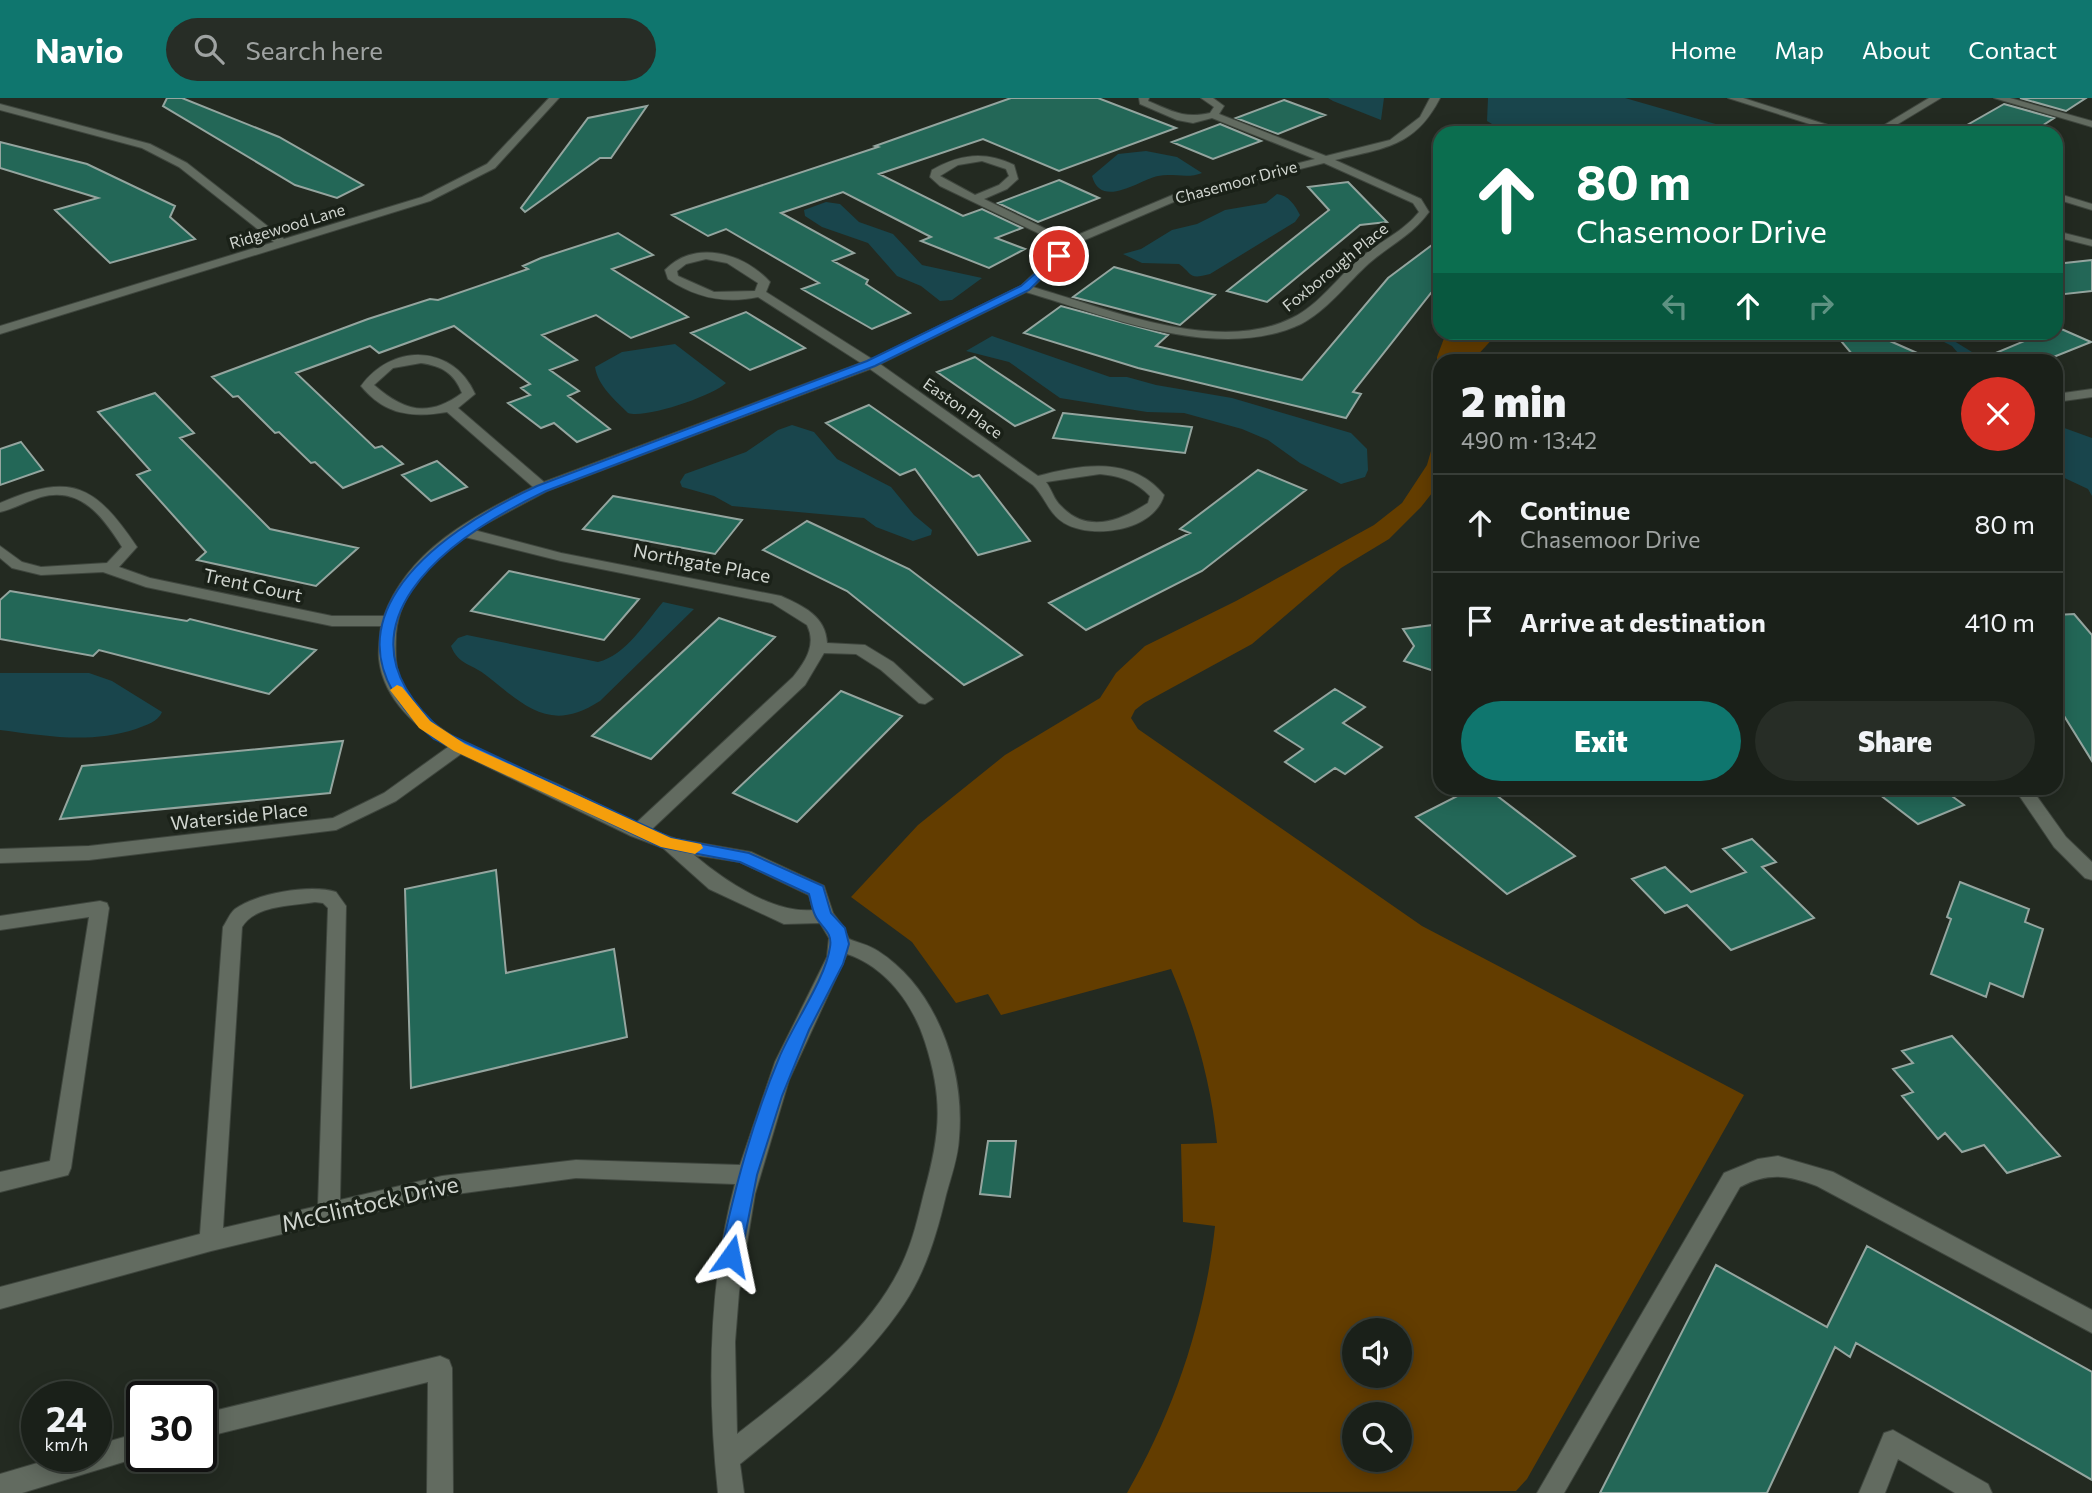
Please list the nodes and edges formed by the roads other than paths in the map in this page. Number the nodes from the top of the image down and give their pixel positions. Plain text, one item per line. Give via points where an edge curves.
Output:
1 (554, 98) edge
2 (1144, 98) edge
3 (1206, 98) edge
4 (1434, 98) edge
5 (1733, 98) edge
6 (1936, 98) edge
7 (1999, 98) edge
8 (0, 107) edge
9 (1213, 115) junction
10 (2092, 124) edge
11 (1825, 126) edge
12 (1888, 126) edge
13 (1325, 159) junction
14 (977, 198) junction
15 (2063, 198) edge
16 (2092, 207) edge
17 (1423, 211) junction
18 (1433, 211) edge
19 (2063, 236) edge
20 (1076, 240) junction
21 (2092, 243) edge
22 (283, 244) junction
23 (1025, 288) junction
24 (760, 293) junction
25 (0, 330) edge
26 (871, 364) junction
27 (2092, 393) edge
28 (2063, 397) edge
29 (450, 408) junction
30 (1035, 481) junction
31 (542, 488) junction
32 (0, 508) edge
33 (463, 532) junction
34 (0, 550) edge
35 (110, 569) junction
36 (390, 621) junction
37 (820, 648) junction
38 (925, 699) dead end
39 (460, 747) junction
40 (2027, 795) edge
41 (640, 831) junction
42 (667, 843) junction
43 (0, 856) edge
44 (2092, 873) edge
45 (824, 916) junction
46 (0, 923) edge
47 (840, 944) junction
48 (747, 1175) junction
49 (0, 1182) edge
50 (329, 1213) junction
51 (211, 1241) junction
52 (0, 1298) edge
53 (2092, 1322) edge
54 (217, 1422) edge
55 (126, 1449) edge
56 (726, 1459) junction
57 (0, 1487) edge
58 (440, 1493) edge
59 (731, 1493) edge
60 (1550, 1493) edge
61 (1872, 1493) edge
62 (1979, 1493) edge

1 - 22 street, Ridgewood Lane via 491,166 426,199
2 - 9 street via 1143,102 1177,117 1193,120
3 - 9 street via 1219,106
4 - 13 street, Chasemoor Drive via 1424,119 1394,142
5 - 11 street
6 - 12 street
7 - 10 street
8 - 22 street via 146,146 183,165
9 - 13 street
13 - 17 street via 1417,201
13 - 20 street, Chasemoor Drive via 1179,195
14 - 14 street via 944,184 935,177 936,172 981,157 1010,167 1014,177
14 - 20 street via 1044,232
15 - 16 street
17 - 18 street
17 - 23 street, Foxborough Place via 1418,222 1381,246 1300,320 1262,333 1229,337 1195,334
19 - 21 street
20 - 23 street, Chasemoor Drive
22 - 25 street, Ridgewood Lane
23 - 26 street, Chasemoor Drive
24 - 24 street via 764,282 726,256 692,258 671,270 672,277 706,295 739,298
24 - 26 street, Easton Place
26 - 30 street, Easton Place
26 - 31 street, Chasemoor Drive
27 - 28 street
29 - 29 street via 414,414 393,409 367,386 373,375 416,359 433,358 453,367 466,383 469,394
29 - 31 street
30 - 30 street, Easton Place via 1053,508 1070,522 1094,529 1119,527 1138,517 1154,505 1157,495 1146,480 1122,472 1081,470
31 - 33 street, Chasemoor Drive
32 - 35 street via 59,488 82,492 101,507 130,547
33 - 36 street, Chasemoor Drive via 409,582
33 - 37 street, Northgate Place via 561,557 776,598 816,626
34 - 35 street, Trent Court via 17,565 41,571
35 - 36 street, Trent Court via 146,583 332,621
36 - 39 street, Chasemoor Drive via 386,659 396,689 425,724
37 - 38 street via 859,649
37 - 41 street via 799,681
39 - 41 street, Chasemoor Drive
39 - 43 street, Waterside Place via 371,809 315,829 89,853
40 - 44 street via 2060,842
41 - 42 street, Chasemoor Drive
42 - 45 street, Chasemoor Drive via 716,884 791,919
42 - 45 street, Chasemoor Drive via 744,857 817,891
45 - 47 street via 836,928
46 - 49 street via 100,908 60,1168
47 - 48 street via 835,964 772,1096
47 - 56 street via 868,954 888,968 910,990 929,1025 944,1070 949,1134 932,1211 897,1296 842,1364
48 - 50 street, McClintock Drive via 576,1169 524,1173 442,1186
48 - 56 street via 731,1256 723,1332 721,1404
50 - 51 street, McClintock Drive
50 - 51 street via 337,906 329,897 315,895 250,908 233,927
51 - 52 street, McClintock Drive
53 - 60 street via 1825,1179 1782,1163 1752,1168 1732,1180
54 - 58 street via 440,1368
55 - 57 street
56 - 59 street
61 - 62 street via 1893,1441

